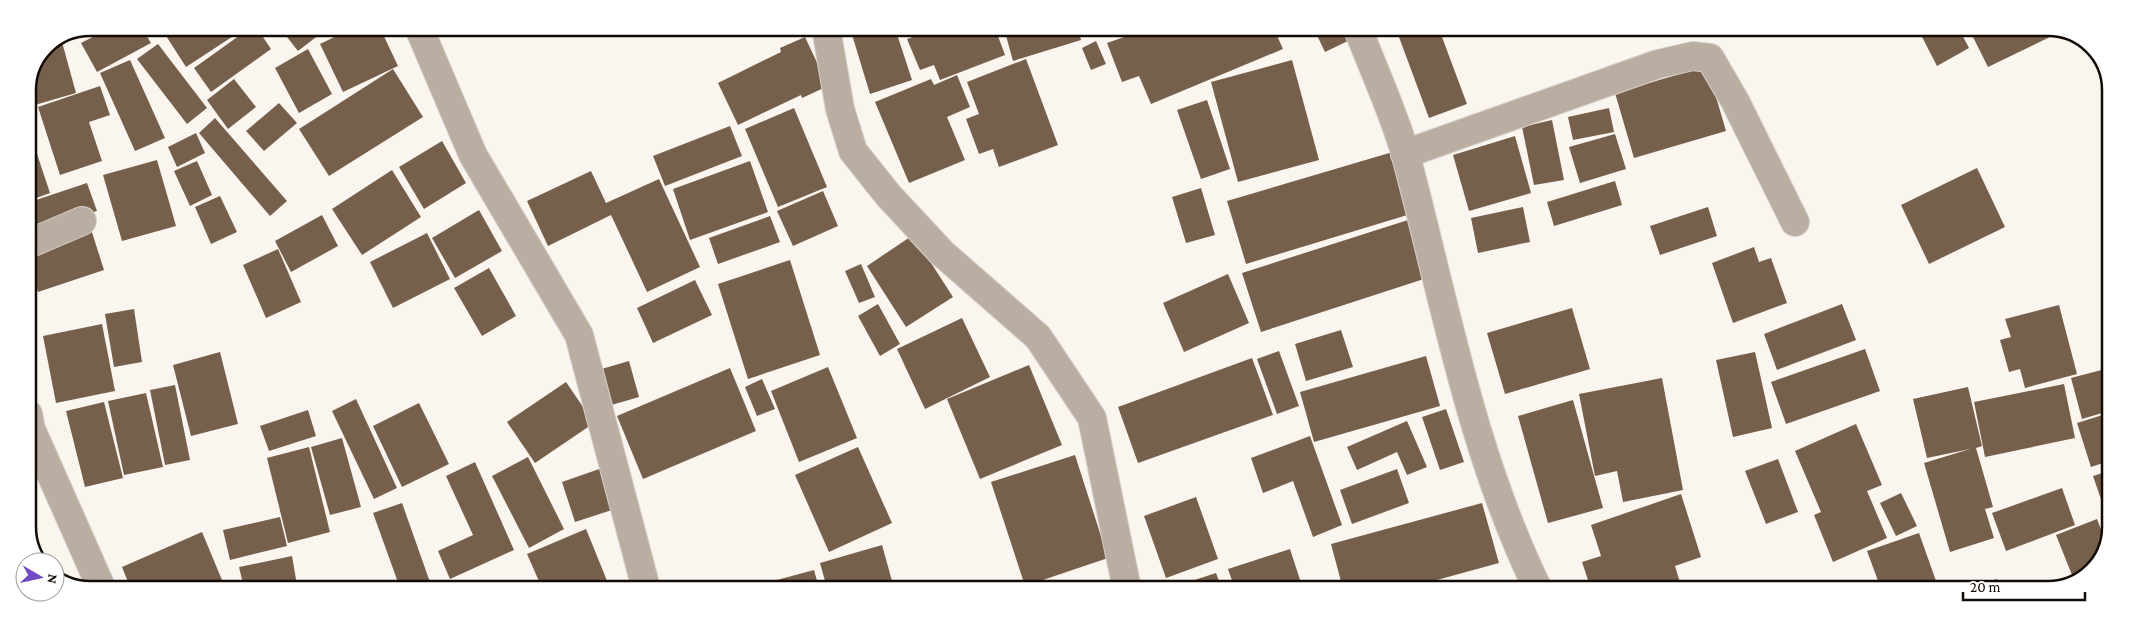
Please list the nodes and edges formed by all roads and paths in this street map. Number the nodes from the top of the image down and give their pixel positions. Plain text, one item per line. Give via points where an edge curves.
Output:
1 (422, 36) edge
2 (827, 36) edge
3 (1361, 36) edge
4 (1405, 154) junction
5 (82, 221) dead end
6 (1795, 222) dead end
7 (36, 241) edge
8 (36, 440) edge
9 (98, 581) edge
10 (644, 581) edge
11 (1126, 581) edge
12 (1534, 581) edge

1 - 10 street via 473,155 579,334
2 - 11 street via 840,109 853,151 888,195 942,253 1038,337 1092,418
3 - 4 street
4 - 6 street via 1658,64 1693,56 1710,58
4 - 12 street via 1468,404 1517,545
5 - 7 street
8 - 9 street

